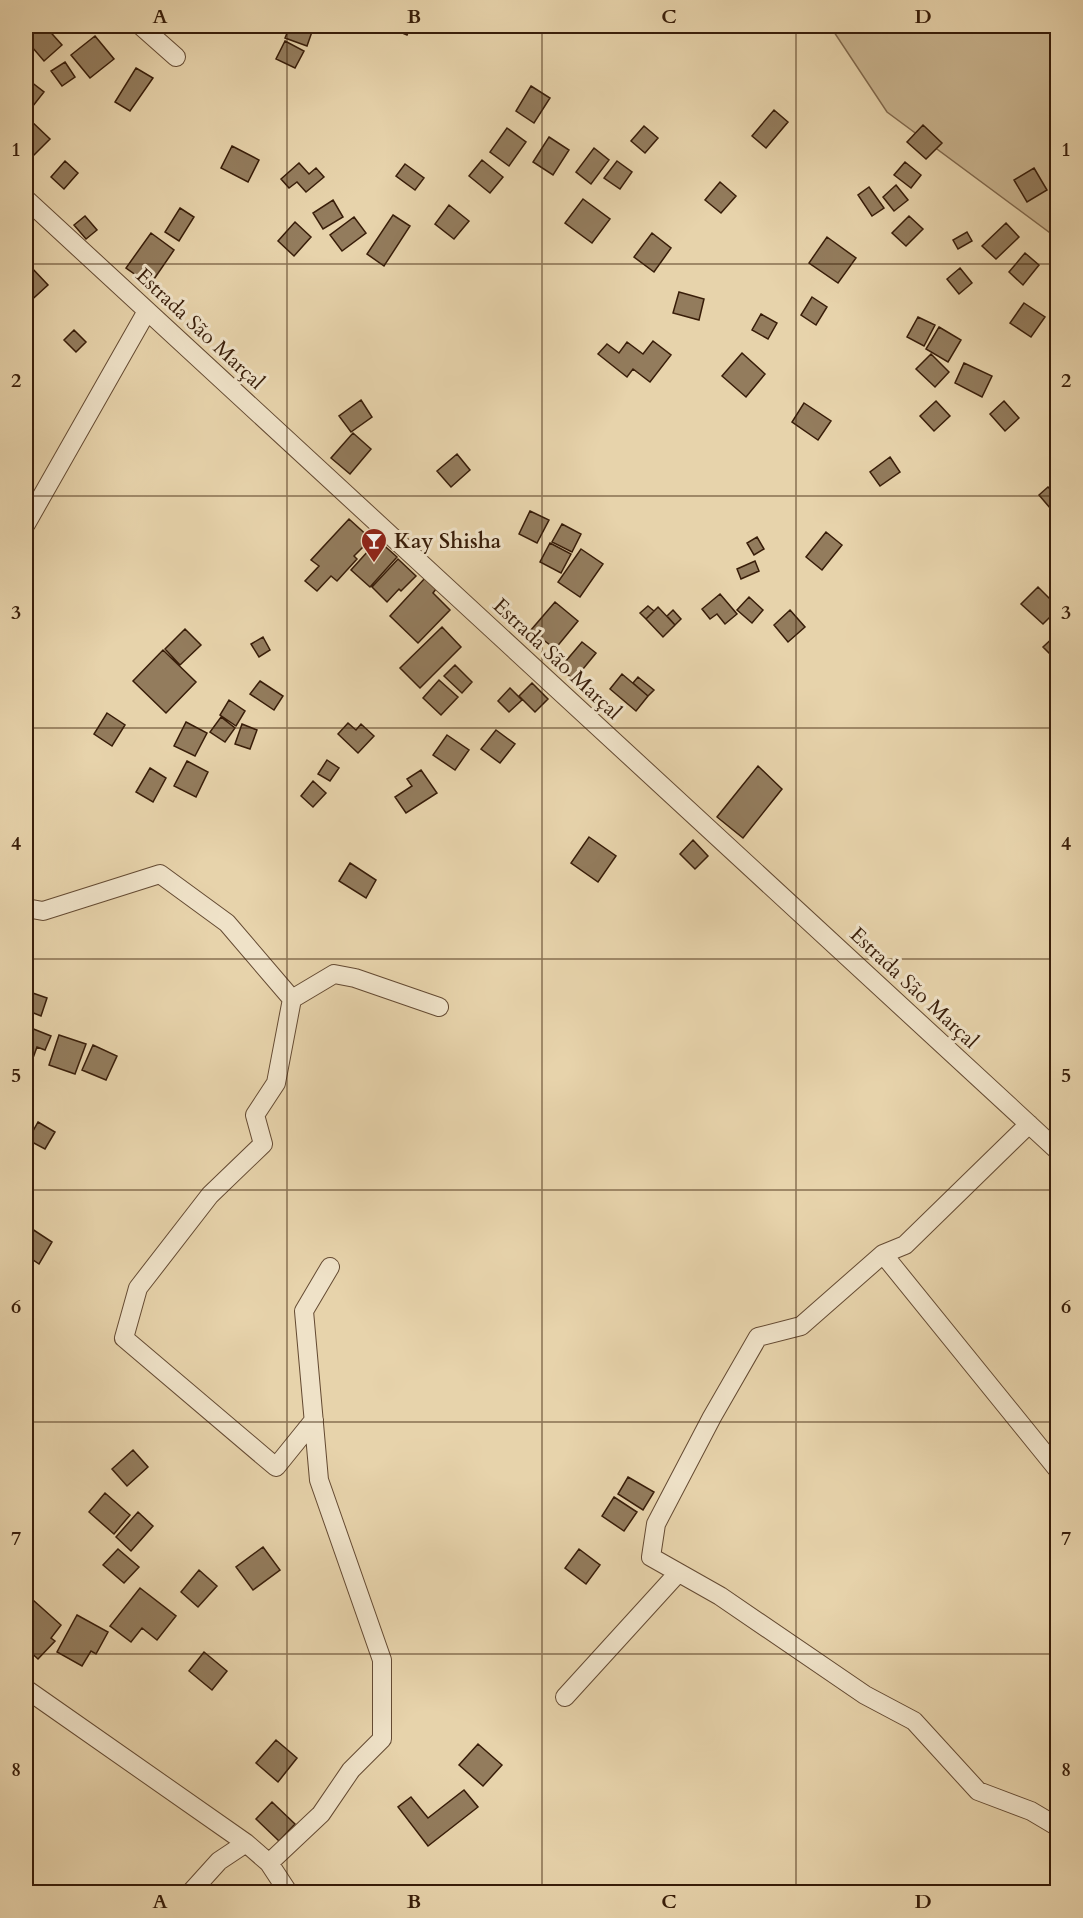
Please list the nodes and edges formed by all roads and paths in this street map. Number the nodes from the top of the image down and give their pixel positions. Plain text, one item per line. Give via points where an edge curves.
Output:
1 (141, 26) edge
2 (176, 57) dead end
3 (26, 199) edge
4 (147, 311) junction
5 (26, 524) edge
6 (26, 908) edge
7 (292, 999) junction
8 (439, 1007) dead end
9 (1029, 1124) junction
10 (1058, 1151) edge
11 (883, 1254) junction
12 (330, 1267) dead end
13 (314, 1420) junction
14 (1058, 1470) edge
15 (678, 1573) junction
16 (26, 1689) edge
17 (565, 1697) dead end
18 (1058, 1827) edge
19 (246, 1843) junction
20 (269, 1863) junction
21 (191, 1893) edge
22 (288, 1893) edge

1 - 2 street
3 - 4 street, Estrada São Marçal
4 - 5 street
4 - 9 street, Estrada São Marçal
6 - 7 street via 43,911 160,874 228,923
7 - 8 street via 334,974
7 - 13 street via 276,1083 255,1115 263,1144 210,1195 138,1288 124,1338 276,1467
9 - 10 street, Estrada São Marçal
9 - 11 street via 905,1245
11 - 14 street
11 - 15 street via 801,1326 758,1337 656,1524 651,1557
12 - 13 street via 304,1311
13 - 20 street via 319,1480 382,1660 382,1739 351,1770 321,1814
15 - 17 street
15 - 18 street via 720,1596 865,1695 914,1721 978,1791 1031,1811
16 - 19 street
19 - 20 street
19 - 21 street via 219,1860
20 - 22 street

